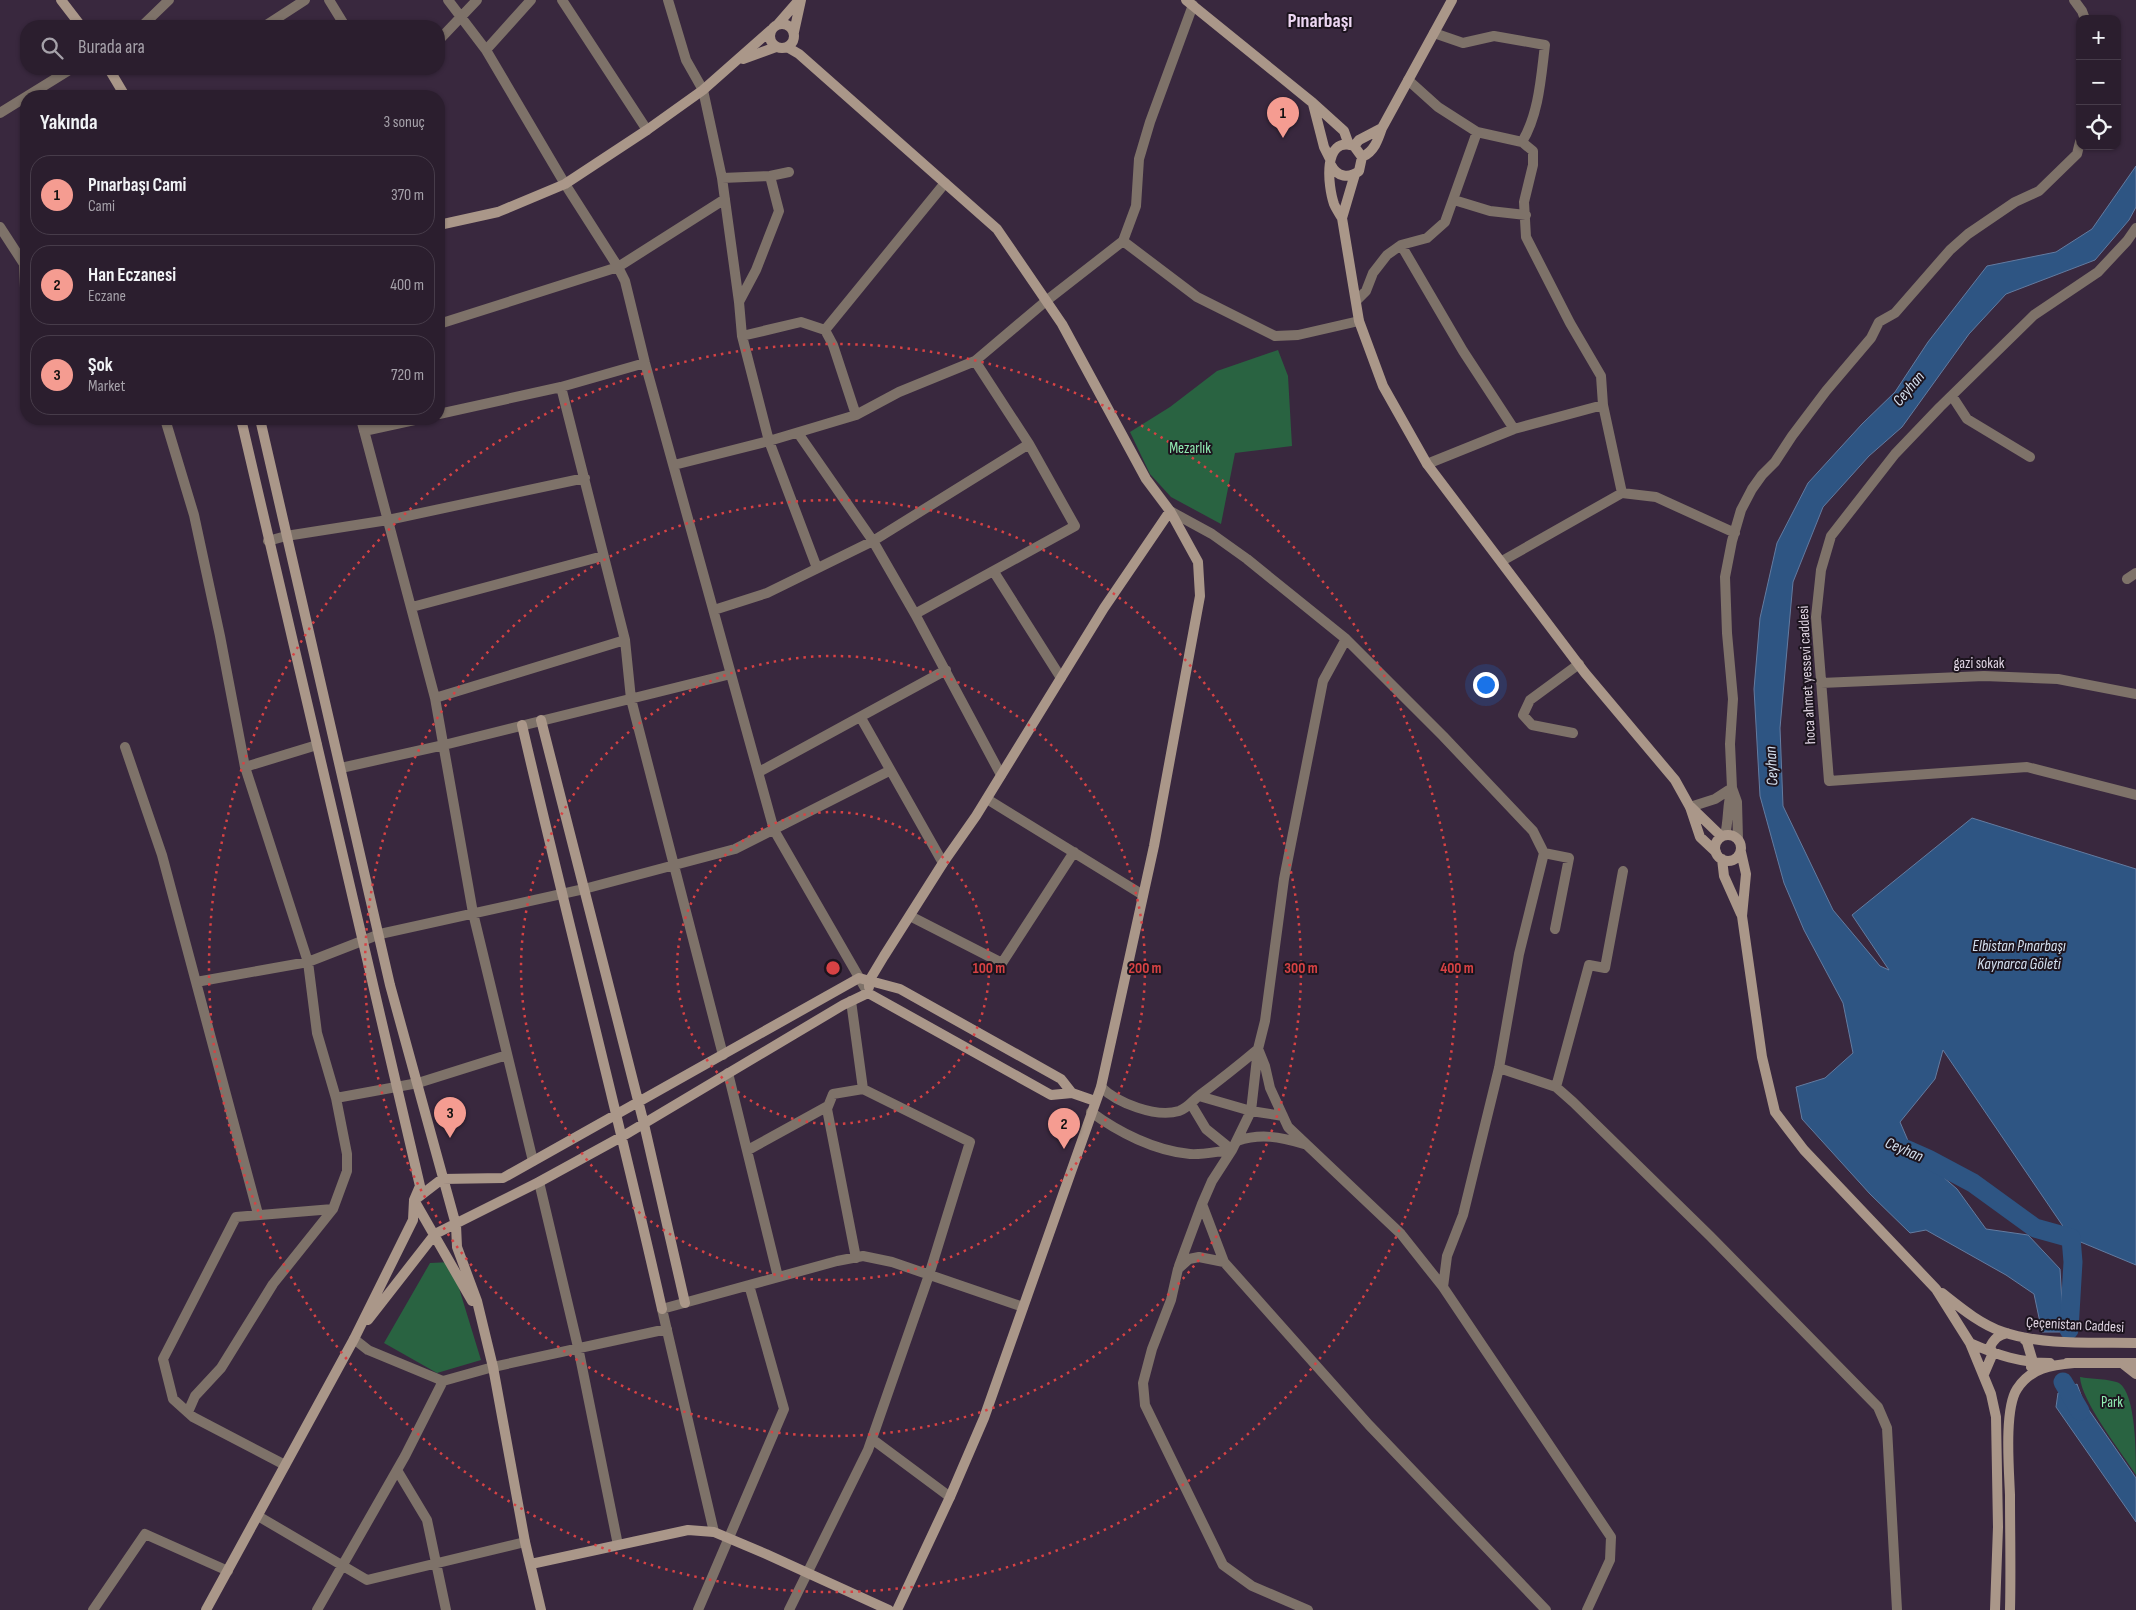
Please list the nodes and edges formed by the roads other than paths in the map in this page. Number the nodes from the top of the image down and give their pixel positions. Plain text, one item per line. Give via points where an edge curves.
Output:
1 (61, 0) edge
2 (169, 0) edge
3 (306, 0) edge
4 (329, 0) edge
5 (448, 0) edge
6 (477, 0) edge
7 (531, 0) edge
8 (562, 0) edge
9 (668, 0) edge
10 (800, 0) edge
11 (1452, 0) edge
12 (2074, 0) edge
13 (1189, 2) edge
14 (2083, 15) edge
15 (463, 17) junction
16 (76, 20) edge
17 (149, 20) edge
18 (274, 20) edge
19 (341, 20) edge
20 (775, 27) junction
21 (794, 32) junction
22 (1434, 32) junction
23 (445, 34) edge
24 (776, 47) junction
25 (787, 48) junction
26 (486, 50) junction
27 (737, 61) junction
28 (61, 75) edge
29 (113, 75) edge
30 (1408, 80) junction
31 (37, 90) edge
32 (121, 90) edge
33 (703, 90) junction
34 (20, 101) edge
35 (1312, 103) junction
36 (0, 113) edge
37 (1382, 128) junction
38 (647, 130) junction
39 (1477, 132) junction
40 (1522, 142) junction
41 (1352, 145) junction
42 (2078, 150) edge
43 (1362, 157) junction
44 (1331, 162) junction
45 (789, 172) dead end
46 (1355, 174) junction
47 (770, 176) junction
48 (722, 178) junction
49 (945, 183) junction
50 (565, 184) junction
51 (725, 199) junction
52 (1454, 200) junction
53 (1526, 216) junction
54 (1342, 218) junction
55 (445, 224) edge
56 (0, 227) edge
57 (2136, 228) edge
58 (1123, 241) junction
59 (1401, 245) junction
60 (20, 256) edge
61 (618, 267) junction
62 (1046, 301) junction
63 (1356, 301) junction
64 (739, 302) junction
65 (1359, 321) junction
66 (445, 322) edge
67 (825, 330) junction
68 (742, 336) junction
69 (976, 361) junction
70 (646, 363) junction
71 (561, 386) junction
72 (1952, 396) junction
73 (1604, 405) junction
74 (445, 413) edge
75 (856, 415) junction
76 (167, 425) edge
77 (242, 425) edge
78 (261, 425) edge
79 (362, 425) edge
80 (394, 425) edge
81 (1514, 429) junction
82 (364, 432) junction
83 (798, 432) junction
84 (769, 441) junction
85 (1029, 444) junction
86 (2030, 457) dead end
87 (1427, 464) junction
88 (674, 465) junction
89 (585, 478) junction
90 (1622, 493) junction
91 (1170, 511) junction
92 (388, 520) junction
93 (1734, 533) junction
94 (286, 536) junction
95 (268, 541) junction
96 (873, 541) junction
97 (603, 556) junction
98 (1502, 561) junction
99 (817, 568) junction
100 (994, 572) junction
101 (412, 607) junction
102 (714, 610) junction
103 (915, 614) junction
104 (1346, 639) junction
105 (625, 640) junction
106 (1579, 664) junction
107 (946, 670) junction
108 (731, 674) junction
109 (1061, 678) junction
110 (1821, 683) junction
111 (2136, 694) edge
112 (435, 698) junction
113 (631, 699) junction
114 (860, 718) junction
115 (541, 720) junction
116 (522, 725) junction
117 (1574, 733) dead end
118 (316, 745) junction
119 (444, 746) junction
120 (125, 747) dead end
121 (245, 767) junction
122 (341, 768) junction
123 (890, 771) junction
124 (759, 772) junction
125 (1001, 775) junction
126 (1732, 788) junction
127 (2136, 795) edge
128 (987, 799) junction
129 (1690, 806) junction
130 (774, 830) junction
131 (1723, 836) junction
132 (1738, 839) junction
133 (1074, 852) junction
134 (1740, 852) junction
135 (1544, 853) junction
136 (1719, 856) junction
137 (943, 864) junction
138 (674, 865) junction
139 (1623, 871) dead end
140 (584, 889) junction
141 (561, 894) junction
142 (1143, 895) junction
143 (473, 914) junction
144 (910, 916) junction
145 (1742, 916) junction
146 (1555, 929) dead end
147 (380, 934) junction
148 (363, 940) junction
149 (308, 962) junction
150 (864, 980) junction
151 (196, 982) junction
152 (868, 993) junction
153 (851, 1001) junction
154 (1258, 1049) junction
155 (507, 1055) junction
156 (723, 1055) junction
157 (1499, 1068) junction
158 (728, 1073) junction
159 (418, 1083) junction
160 (397, 1087) junction
161 (1101, 1087) junction
162 (1556, 1087) junction
163 (863, 1089) junction
164 (1072, 1093) junction
165 (1198, 1096) junction
166 (336, 1098) junction
167 (1095, 1101) junction
168 (638, 1102) junction
169 (1191, 1104) junction
170 (828, 1106) junction
171 (1251, 1111) junction
172 (1090, 1112) junction
173 (617, 1114) junction
174 (1283, 1116) junction
175 (644, 1124) junction
176 (623, 1136) junction
177 (1305, 1144) junction
178 (748, 1150) junction
179 (1232, 1150) junction
180 (532, 1161) junction
181 (442, 1179) junction
182 (539, 1182) junction
183 (414, 1200) junction
184 (1202, 1204) junction
185 (333, 1209) junction
186 (258, 1214) junction
187 (456, 1225) junction
188 (435, 1234) junction
189 (856, 1258) junction
190 (1224, 1262) junction
191 (1178, 1269) junction
192 (930, 1275) junction
193 (778, 1278) junction
194 (749, 1285) junction
195 (1443, 1287) junction
196 (1936, 1289) junction
197 (685, 1303) junction
198 (1023, 1307) junction
199 (662, 1309) junction
200 (667, 1329) junction
201 (2006, 1333) junction
202 (2022, 1337) junction
203 (354, 1339) junction
204 (1970, 1343) junction
205 (2136, 1343) edge
206 (578, 1347) junction
207 (1993, 1353) junction
208 (2033, 1362) junction
209 (2074, 1363) junction
210 (2122, 1363) junction
211 (2136, 1363) edge
212 (493, 1367) junction
213 (1984, 1374) junction
214 (2136, 1374) edge
215 (2025, 1380) junction
216 (443, 1381) junction
217 (188, 1412) junction
218 (872, 1439) junction
219 (285, 1465) junction
220 (397, 1470) junction
221 (950, 1497) junction
222 (258, 1516) junction
223 (714, 1532) junction
224 (729, 1538) junction
225 (525, 1542) junction
226 (618, 1545) junction
227 (530, 1564) junction
228 (437, 1565) junction
229 (342, 1566) junction
230 (228, 1570) junction
231 (806, 1573) junction
232 (93, 1610) edge
233 (206, 1610) edge
234 (317, 1610) edge
235 (446, 1610) edge
236 (541, 1610) edge
237 (698, 1610) edge
238 (789, 1610) edge
239 (889, 1610) edge
240 (897, 1610) edge
241 (1308, 1610) edge
242 (1546, 1610) edge
243 (1587, 1610) edge
244 (1897, 1610) edge
245 (1995, 1610) edge
246 (2010, 1610) edge

1 - 16 street
2 - 17 street
3 - 18 street
4 - 19 street
5 - 15 street
6 - 15 street
7 - 26 street
8 - 38 street
9 - 33 street via 686,60
10 - 20 street
10 - 21 street
11 - 22 street
12 - 14 street
13 - 35 street
13 - 58 street via 1139,159 1136,206
15 - 23 street
15 - 26 street
20 - 21 street via 788,25
20 - 24 street via 770,39
20 - 27 street
21 - 25 street via 794,41
22 - 30 street
22 - 40 street via 1463,43 1494,36 1545,45 1530,128
24 - 25 street
24 - 27 street
25 - 49 street via 799,54
26 - 50 street
27 - 33 street
28 - 31 street
29 - 32 street
30 - 37 street
30 - 39 street via 1438,107
33 - 38 street
33 - 48 street
34 - 36 street
35 - 41 street via 1344,131
35 - 44 street
37 - 41 street
37 - 43 street via 1377,143 1367,156
38 - 50 street
39 - 40 street
39 - 52 street
40 - 53 street via 1533,151 1524,202
41 - 43 street
41 - 44 street via 1339,146 1334,150
42 - 93 street via 2039,191 2015,202 1968,234 1895,313 1879,322 1871,338 1826,391 1752,489
43 - 46 street via 1361,167
44 - 46 street via 1333,169 1341,175
44 - 54 street via 1331,192
45 - 47 street
46 - 54 street
47 - 48 street
47 - 64 street via 779,211 756,270
48 - 51 street
49 - 62 street via 997,229
49 - 67 street
50 - 55 street via 498,212
50 - 61 street
51 - 61 street
51 - 64 street
52 - 53 street via 1490,211
52 - 59 street via 1445,222 1427,238
53 - 73 street via 1526,237 1601,376
54 - 63 street
56 - 60 street
57 - 72 street, hoca ahmet yessevi caddesi via 2098,272 2034,315
58 - 62 street
58 - 65 street via 1197,297 1275,336 1298,335
59 - 63 street via 1387,255 1373,273 1366,291
59 - 81 street via 1463,351
61 - 66 street
61 - 70 street via 625,281
62 - 69 street
62 - 91 street via 1062,324 1146,479
63 - 65 street
64 - 68 street
65 - 87 street via 1383,386
67 - 68 street via 801,322
67 - 75 street
68 - 84 street
69 - 75 street via 899,392
69 - 85 street
70 - 71 street
70 - 88 street
71 - 74 street
71 - 89 street
72 - 86 street via 1967,419
72 - 110 street, hoca ahmet yessevi caddesi via 1894,454 1831,536 1821,570 1816,617
73 - 81 street
73 - 90 street
75 - 83 street
76 - 121 street via 194,515
77 - 95 street
78 - 94 street
79 - 82 street
80 - 82 street
81 - 87 street
82 - 92 street
83 - 84 street
83 - 96 street
84 - 88 street
84 - 99 street
85 - 96 street
85 - 100 street via 1075,526
87 - 98 street
88 - 102 street
89 - 92 street
89 - 97 street
90 - 93 street via 1656,497
90 - 98 street
91 - 104 street via 1247,558
91 - 109 street
91 - 142 street via 1198,562 1200,596
92 - 94 street
92 - 101 street
93 - 126 street via 1725,577 1732,699
94 - 95 street
94 - 122 street
95 - 118 street
96 - 99 street
96 - 103 street
97 - 101 street
97 - 105 street
98 - 106 street
99 - 102 street via 768,593
100 - 103 street
100 - 109 street
101 - 112 street
102 - 108 street
103 - 107 street
104 - 135 street via 1533,831
104 - 154 street via 1323,681 1284,879 1265,1021
105 - 112 street
105 - 113 street
106 - 117 street via 1530,700 1523,715 1532,725
106 - 129 street via 1675,780
107 - 114 street
107 - 125 street
108 - 113 street
108 - 124 street
109 - 125 street
110 - 111 street, gazi sokak via 1984,676 2058,679
110 - 127 street, hoca ahmet yessevi caddesi via 1829,781 2027,767
112 - 119 street
113 - 115 street
113 - 138 street
114 - 123 street
114 - 124 street
115 - 116 street
115 - 140 street
116 - 119 street
116 - 141 street
118 - 121 street
118 - 148 street
119 - 122 street
119 - 143 street
120 - 151 street via 162,855
121 - 149 street
122 - 147 street
123 - 130 street
123 - 137 street
124 - 130 street
125 - 128 street
126 - 129 street via 1715,799
126 - 131 street via 1728,798 1729,821
126 - 132 street via 1737,802
128 - 133 street
128 - 137 street
129 - 131 street
129 - 136 street via 1700,837
130 - 138 street via 735,849
130 - 150 street
131 - 132 street
131 - 136 street via 1716,843
132 - 134 street via 1742,848
133 - 142 street
133 - 144 street via 1002,963
134 - 136 street via 1730,861
134 - 145 street via 1746,874
135 - 146 street via 1569,858
135 - 157 street via 1519,954
136 - 145 street
137 - 144 street
138 - 140 street
138 - 156 street
139 - 162 street via 1605,968 1589,964
140 - 141 street
140 - 168 street
141 - 143 street
141 - 173 street
142 - 161 street
143 - 147 street
143 - 155 street
144 - 150 street
145 - 196 street via 1762,1057 1775,1112 1804,1150
147 - 148 street
147 - 159 street via 390,985
148 - 149 street
148 - 160 street
149 - 151 street
149 - 166 street via 317,1033
150 - 152 street
150 - 156 street
150 - 164 street via 900,989 1061,1079
151 - 186 street
152 - 153 street
152 - 164 street via 1051,1095
153 - 158 street
153 - 163 street
154 - 165 street
154 - 171 street
154 - 174 street
155 - 159 street
155 - 180 street
156 - 168 street
157 - 162 street
157 - 195 street via 1463,1214 1447,1256
158 - 175 street
158 - 178 street
159 - 160 street
159 - 181 street
160 - 166 street
160 - 183 street via 420,1186
161 - 167 street
161 - 169 street via 1109,1095 1128,1104 1154,1111 1179,1111
162 - 244 street via 1710,1236 1878,1407 1887,1428
163 - 170 street via 833,1094
163 - 192 street via 970,1142
164 - 167 street
165 - 169 street
165 - 171 street
166 - 185 street via 347,1154 347,1171
167 - 172 street
168 - 173 street
168 - 175 street
169 - 179 street via 1206,1130
170 - 178 street
170 - 189 street via 826,1109
171 - 174 street
171 - 179 street
172 - 179 street via 1109,1125 1168,1149 1191,1154
172 - 198 street
173 - 176 street
173 - 180 street
174 - 177 street via 1288,1127
175 - 176 street
175 - 197 street
176 - 182 street
176 - 199 street
177 - 179 street via 1264,1135 1237,1142
177 - 195 street via 1401,1234
178 - 193 street
179 - 184 street
180 - 181 street via 503,1178
181 - 183 street
181 - 187 street
182 - 187 street
182 - 206 street
183 - 188 street
183 - 203 street via 413,1220
184 - 190 street
184 - 191 street
185 - 186 street
185 - 217 street via 273,1284 221,1368 196,1396
186 - 217 street via 236,1217 163,1359 173,1399
187 - 188 street
187 - 212 street via 457,1247 477,1300
188 - 203 street
188 - 212 street via 474,1305
189 - 192 street via 863,1256 892,1262
189 - 193 street
190 - 191 street via 1199,1257 1189,1259
190 - 242 street via 1369,1425
191 - 241 street via 1143,1383 1145,1405 1223,1564 1252,1586
192 - 198 street
192 - 218 street
193 - 194 street
194 - 197 street
194 - 224 street via 784,1409
195 - 243 street via 1611,1537 1610,1560
196 - 201 street, Çeçenistan Caddesi via 1984,1323
196 - 204 street
197 - 199 street
198 - 221 street via 984,1418
199 - 200 street
200 - 206 street
200 - 223 street
201 - 202 street, Çeçenistan Caddesi
201 - 207 street via 1992,1342
202 - 205 street, Çeçenistan Caddesi
202 - 208 street
203 - 216 street via 368,1350
203 - 219 street
204 - 207 street
204 - 213 street
206 - 212 street
206 - 226 street
207 - 208 street
207 - 213 street
208 - 209 street
208 - 215 street
209 - 210 street
209 - 215 street via 2042,1368
210 - 211 street
210 - 214 street
212 - 216 street
212 - 225 street
213 - 245 street via 1996,1417 1998,1527
215 - 246 street via 2011,1400
216 - 220 street
217 - 219 street
218 - 221 street
218 - 231 street
219 - 222 street
220 - 228 street via 427,1520
220 - 229 street
221 - 240 street
222 - 229 street
222 - 230 street
223 - 224 street
223 - 226 street via 688,1530
224 - 231 street
224 - 237 street
225 - 227 street
225 - 228 street
226 - 227 street
227 - 236 street
228 - 229 street via 367,1580
228 - 235 street
229 - 234 street
230 - 232 street via 145,1534
230 - 233 street
231 - 238 street
231 - 239 street

